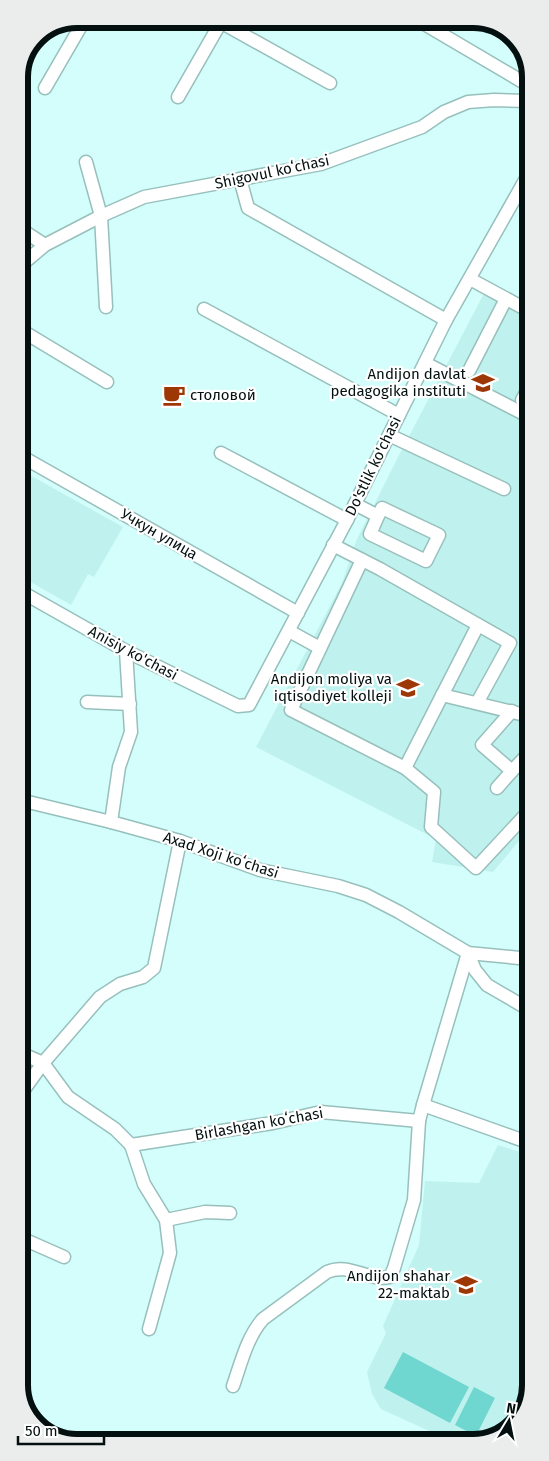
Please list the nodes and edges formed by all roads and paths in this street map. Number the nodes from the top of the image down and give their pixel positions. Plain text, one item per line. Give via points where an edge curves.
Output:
1 (80, 28) edge
2 (214, 28) edge
3 (232, 28) edge
4 (431, 28) edge
5 (522, 81) edge
6 (330, 83) dead end
7 (45, 88) dead end
8 (178, 97) dead end
9 (522, 102) edge
10 (86, 162) dead end
11 (240, 179) junction
12 (522, 186) edge
13 (101, 216) junction
14 (28, 234) edge
15 (45, 245) junction
16 (28, 259) edge
17 (470, 279) junction
18 (506, 299) junction
19 (106, 307) dead end
20 (522, 307) edge
21 (204, 309) dead end
22 (446, 320) junction
23 (28, 334) edge
24 (425, 363) junction
25 (469, 371) dead end
26 (107, 382) dead end
27 (522, 413) edge
28 (399, 415) junction
29 (389, 435) junction
30 (221, 453) dead end
31 (28, 460) edge
32 (504, 489) dead end
33 (354, 504) junction
34 (378, 516) junction
35 (346, 520) junction
36 (333, 545) junction
37 (362, 560) junction
38 (28, 596) edge
39 (298, 613) junction
40 (478, 625) junction
41 (289, 631) junction
42 (320, 648) junction
43 (126, 651) junction
44 (442, 695) junction
45 (87, 702) dead end
46 (478, 703) junction
47 (130, 704) junction
48 (250, 705) joint
49 (512, 712) junction
50 (522, 714) edge
51 (522, 761) edge
52 (404, 768) junction
53 (512, 772) junction
54 (497, 788) dead end
55 (28, 802) edge
56 (522, 819) edge
57 (111, 822) junction
58 (180, 841) junction
59 (468, 953) junction
60 (522, 958) edge
61 (522, 1005) edge
62 (28, 1057) edge
63 (42, 1063) junction
64 (28, 1083) edge
65 (423, 1105) junction
66 (419, 1121) junction
67 (522, 1140) edge
68 (131, 1145) junction
69 (230, 1213) dead end
70 (166, 1220) junction
71 (28, 1241) edge
72 (64, 1257) dead end
73 (149, 1329) dead end
74 (232, 1386) dead end

1 - 7 street
2 - 8 street
3 - 6 street
4 - 5 street
9 - 11 street, Shigovul koʻchasi via 468,102 444,112 422,127 321,164
10 - 13 street
11 - 13 street, Shigovul koʻchasi via 144,198
11 - 22 street via 248,208
12 - 17 street, Do'stlik ko'chasi
13 - 15 street, Shigovul koʻchasi
13 - 19 street
14 - 15 street
15 - 16 street, Shigovul koʻchasi
17 - 18 street
17 - 22 street, Do'stlik ko'chasi
18 - 20 street
18 - 25 street
21 - 28 street
22 - 24 street, Do'stlik ko'chasi
23 - 26 street
24 - 27 street
24 - 28 street, Do'stlik ko'chasi
28 - 29 street, Do'stlik ko'chasi
29 - 32 street
29 - 33 street, Do'stlik ko'chasi
30 - 35 street
31 - 39 street, Учкун улица
33 - 34 street
33 - 35 street, Do'stlik ko'chasi
34 - 34 street via 382,508 439,535 426,561 370,534
35 - 36 street, Do'stlik ko'chasi
36 - 37 street
36 - 39 street, Do'stlik ko'chasi
37 - 40 street
37 - 42 street
38 - 43 street, Anisiy ko'chasi
39 - 41 street, Do'stlik ko'chasi
40 - 44 street
40 - 46 street via 510,643
41 - 42 street
41 - 48 street, Do'stlik ko'chasi
42 - 52 street via 291,710
43 - 47 street
43 - 48 street, Anisiy ko'chasi via 238,706
44 - 46 street
44 - 52 street
45 - 47 street
46 - 49 street
47 - 57 street via 131,732 119,767
49 - 50 street
49 - 53 street via 482,745
51 - 53 street
52 - 56 street via 434,792 432,827 476,868
53 - 54 street
55 - 57 street, Axad Xoji koʻchasi
57 - 58 street, Axad Xoji koʻchasi
58 - 59 street, Axad Xoji koʻchasi via 260,870 366,895
58 - 63 street via 154,968 143,977 120,984 100,997
59 - 60 street
59 - 61 street via 475,970 487,985
59 - 65 street
62 - 63 street
63 - 64 street
63 - 68 street via 68,1097 115,1129
65 - 66 street
65 - 67 street
66 - 68 street, Birlashgan koʻchasi via 321,1112 273,1124
66 - 74 street via 414,1200 390,1277 380,1279 335,1268 327,1272 256,1327
68 - 70 street via 144,1184
69 - 70 street via 205,1212
70 - 73 street via 170,1253
71 - 72 street

